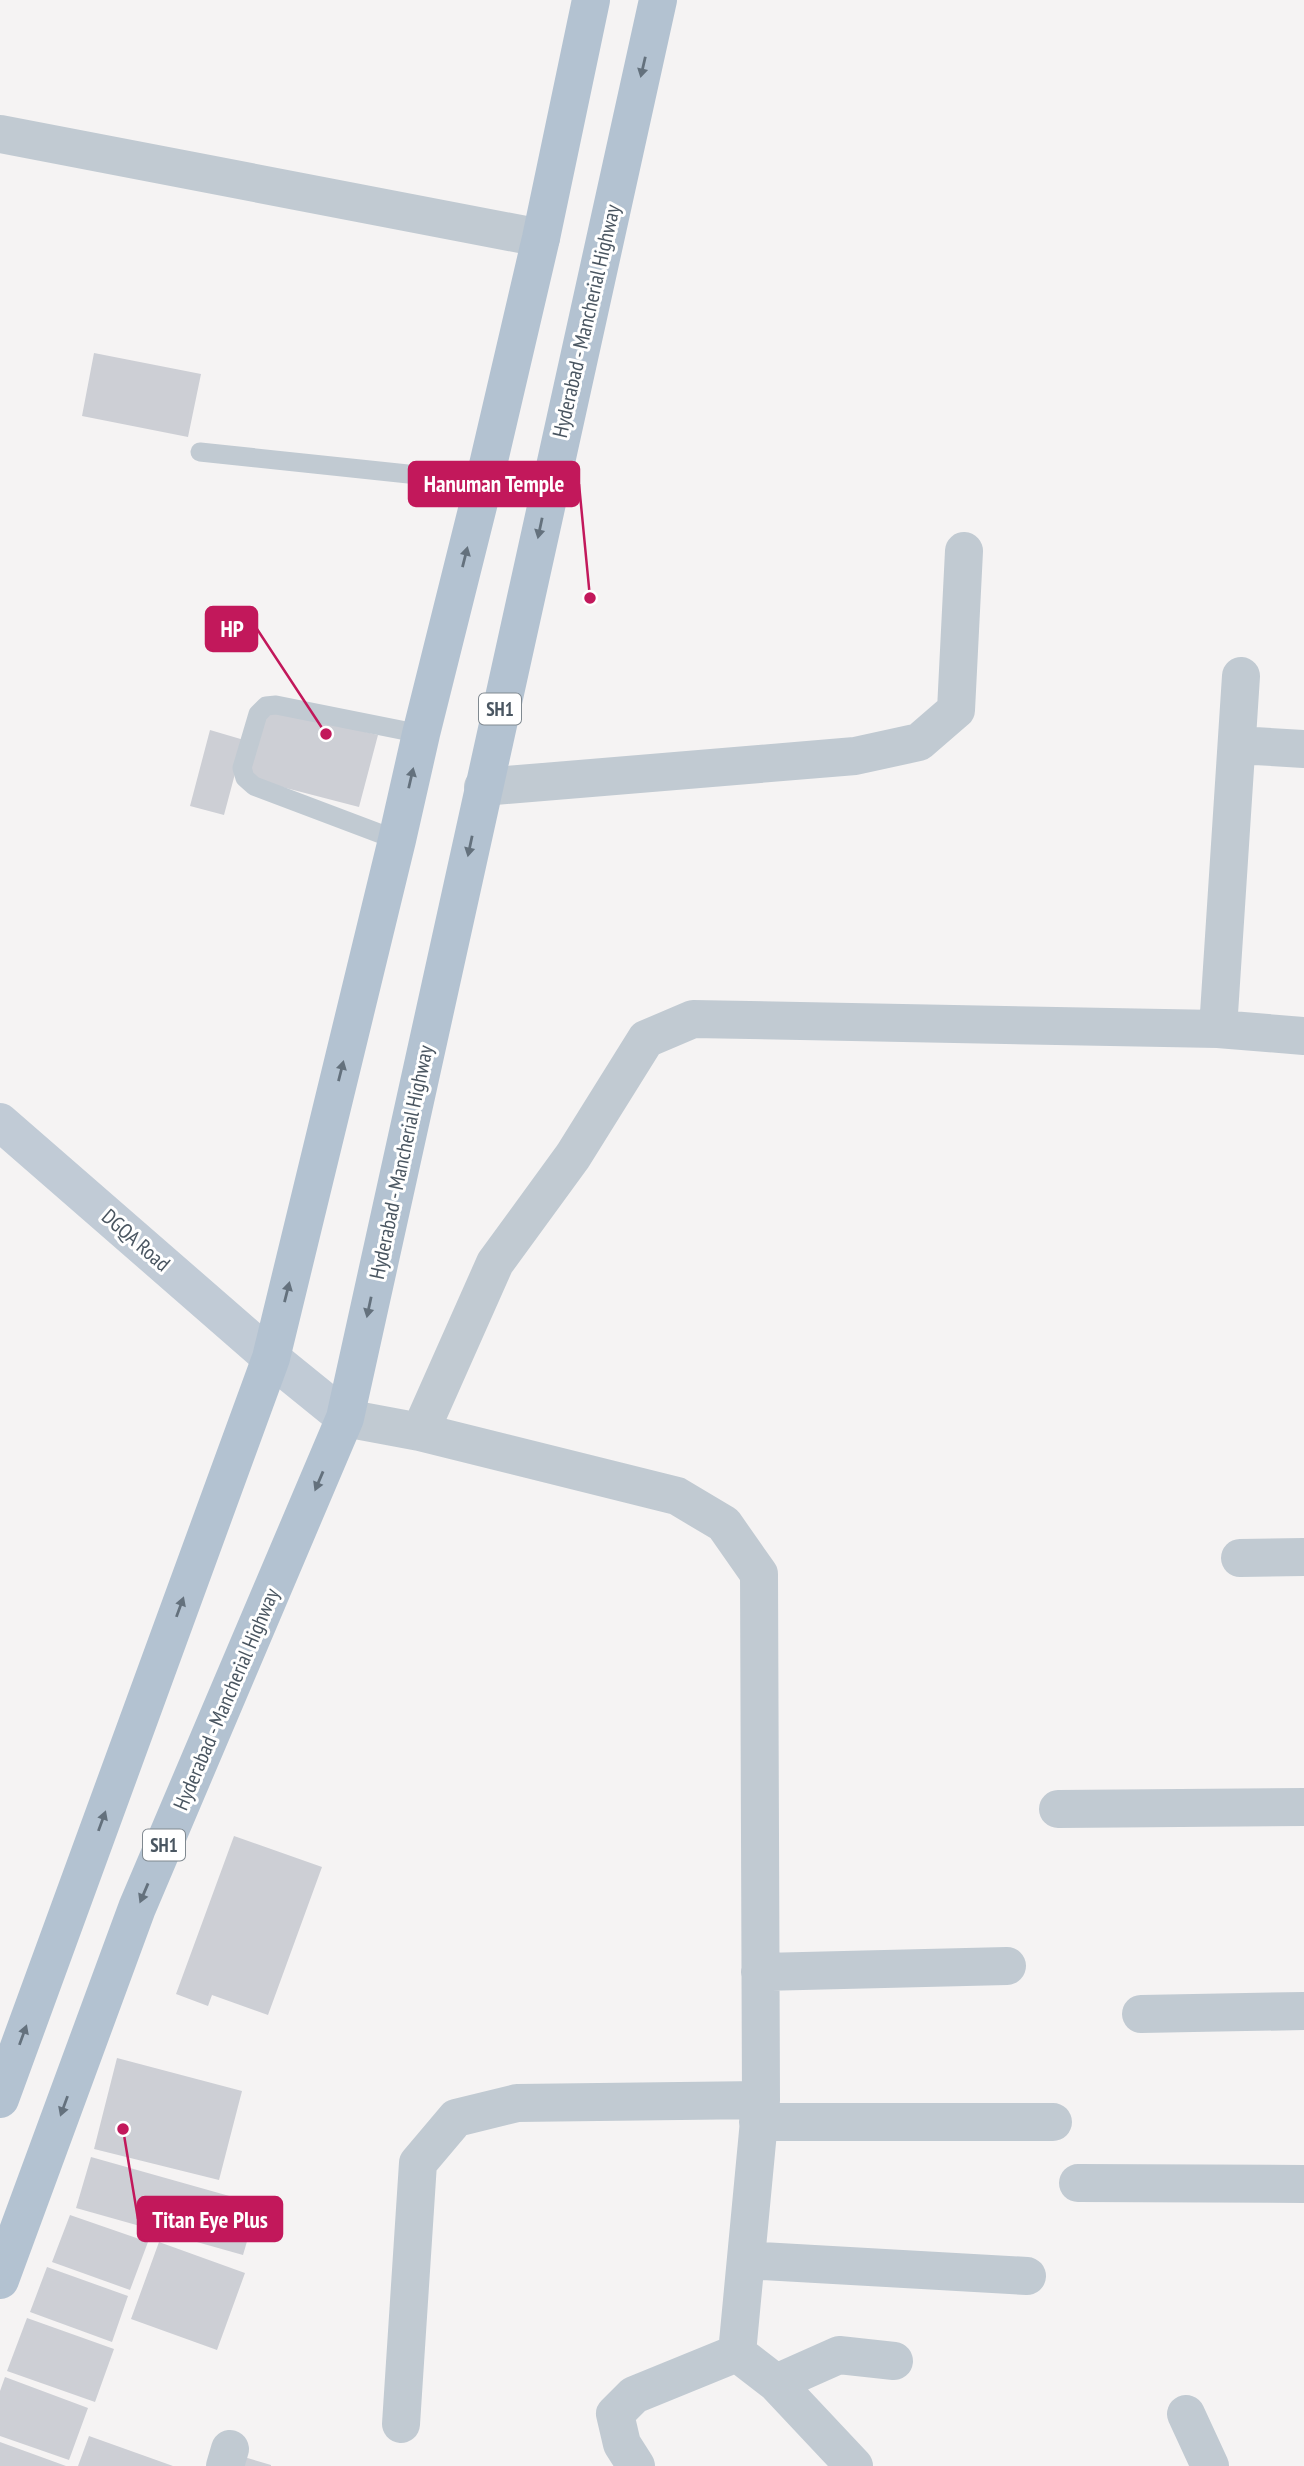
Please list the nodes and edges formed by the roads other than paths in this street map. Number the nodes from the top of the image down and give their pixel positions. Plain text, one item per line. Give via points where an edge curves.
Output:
1 (591, 0) edge
2 (658, 0) edge
3 (0, 134) edge
4 (541, 239) junction
5 (200, 453) dead end
6 (484, 482) junction
7 (964, 551) dead end
8 (1241, 676) dead end
9 (421, 734) junction
10 (1237, 745) junction
11 (1304, 749) edge
12 (483, 787) junction
13 (397, 840) junction
14 (1218, 1029) junction
15 (1304, 1036) edge
16 (0, 1122) edge
17 (271, 1358) junction
18 (345, 1418) junction
19 (420, 1432) junction
20 (1304, 1557) edge
21 (1240, 1558) dead end
22 (1304, 1808) edge
23 (1058, 1809) dead end
24 (1007, 1966) dead end
25 (760, 1972) junction
26 (1304, 2011) edge
27 (1141, 2014) dead end
28 (0, 2099) edge
29 (759, 2111) junction
30 (1053, 2122) dead end
31 (1078, 2183) dead end
32 (1304, 2184) edge
33 (746, 2260) junction
34 (1027, 2276) dead end
35 (0, 2280) edge
36 (737, 2353) junction
37 (894, 2361) dead end
38 (776, 2383) junction
39 (1186, 2414) dead end
40 (401, 2424) dead end
41 (636, 2466) edge
42 (854, 2466) edge
43 (1210, 2466) edge

1 - 4 main road
2 -> 12 main road, Hyderabad - Mancherial Highway / SH1
3 - 4 street
4 - 6 main road
5 - 6 lane
9 -> 6 main road
7 - 12 street via 956,709 919,742 855,756
8 - 10 street
13 -> 9 main road
9 - 13 lane via 266,706 258,714 242,768 254,786
10 - 11 street
10 - 14 street
12 -> 18 main road, Hyderabad - Mancherial Highway / SH1
17 -> 13 main road
14 - 15 street
14 - 19 street via 694,1019 646,1039 573,1156 495,1263
16 - 17 main road, DGQA Road
17 - 18 main road, DGQA Road
28 -> 17 main road
18 - 19 street
18 -> 35 main road, Hyderabad - Mancherial Highway / SH1 via 137,1908
19 - 25 street via 677,1496 723,1524 759,1574
20 - 21 street
22 - 23 street
24 - 25 street
25 - 29 street
26 - 27 street
29 - 30 street
29 - 33 street
29 - 40 street via 517,2103 456,2118 418,2162
31 - 32 street
33 - 34 street
33 - 36 street
36 - 38 street
36 - 41 street via 634,2395 615,2413 622,2444
37 - 38 street via 839,2355
38 - 42 street
39 - 43 street

